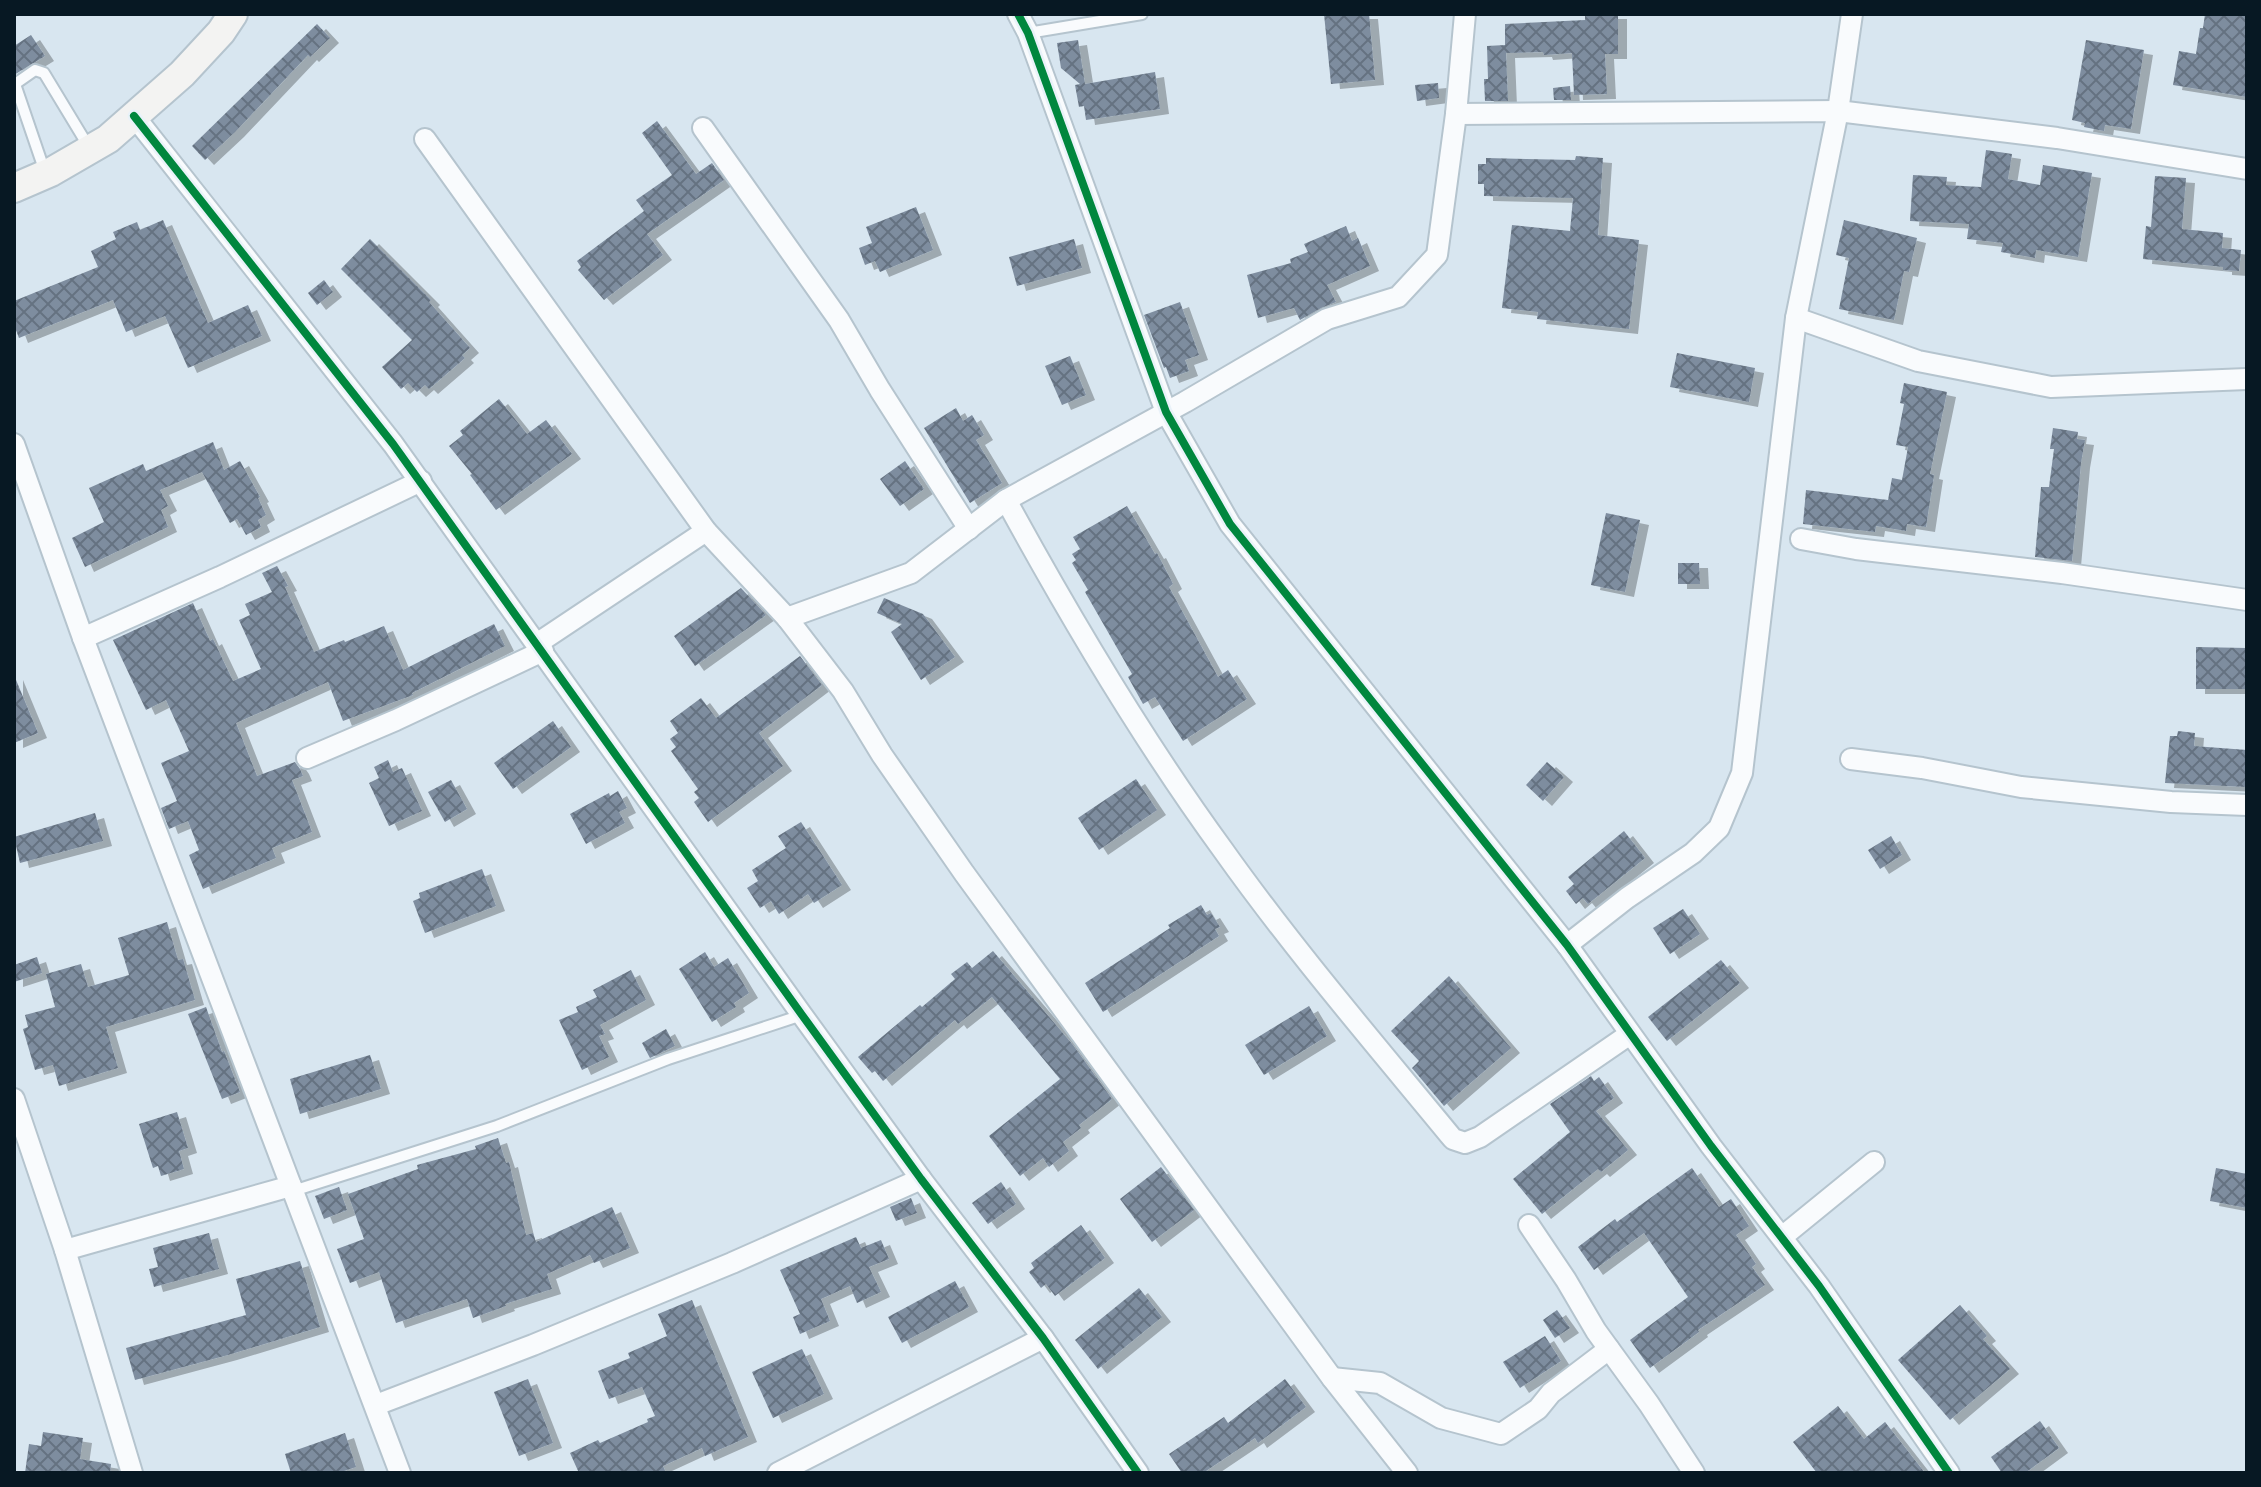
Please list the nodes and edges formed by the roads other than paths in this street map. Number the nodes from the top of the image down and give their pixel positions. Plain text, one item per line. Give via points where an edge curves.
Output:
1 (233, 14) edge
2 (1018, 14) edge
3 (1142, 14) edge
4 (1465, 14) edge
5 (1852, 14) edge
6 (1028, 33) junction
7 (1838, 111) junction
8 (1456, 114) junction
9 (134, 116) junction
10 (703, 128) dead end
11 (425, 139) dead end
12 (91, 149) junction
13 (2247, 169) edge
14 (46, 174) junction
15 (14, 188) edge
16 (1796, 318) junction
17 (2247, 379) edge
18 (1166, 412) junction
19 (14, 444) edge
20 (421, 481) junction
21 (1006, 500) junction
22 (969, 529) junction
23 (706, 531) junction
24 (1801, 539) dead end
25 (2247, 600) edge
26 (787, 618) junction
27 (83, 638) junction
28 (541, 647) junction
29 (307, 758) dead end
30 (1851, 759) dead end
31 (2247, 805) edge
32 (1567, 945) junction
33 (802, 1015) junction
34 (1630, 1034) junction
35 (14, 1099) edge
36 (1874, 1162) dead end
37 (921, 1179) junction
38 (292, 1188) junction
39 (1529, 1225) dead end
40 (1782, 1237) junction
41 (65, 1250) junction
42 (1043, 1338) junction
43 (1609, 1349) junction
44 (1332, 1378) junction
45 (376, 1405) junction
46 (132, 1473) edge
47 (400, 1473) edge
48 (778, 1473) edge
49 (1138, 1473) edge
50 (1407, 1473) edge
51 (1694, 1473) edge
52 (1949, 1473) edge

1 - 9 street via 182,74
2 - 6 street
3 - 6 lane
4 - 8 street
5 - 7 street
6 - 18 street
7 - 8 street
7 - 13 street via 2057,138
7 - 16 street
8 - 18 street via 1437,255 1398,297 1327,319
9 - 12 street
9 - 20 street
10 - 22 street via 839,320
11 - 23 street
12 - 14 street
12 - 14 lane via 44,73 35,70 15,84
14 - 15 street
16 - 17 street via 1918,361 2051,387
16 - 32 street via 1742,773 1719,828
18 - 21 street
18 - 32 street via 1230,524
19 - 27 street
20 - 27 street
20 - 28 street
21 - 22 street
21 - 34 street via 1136,722 1222,850 1453,1139 1465,1143 1480,1137
22 - 26 street via 911,573
23 - 26 street
23 - 28 street
24 - 25 street
26 - 44 street via 843,691 964,873
27 - 38 street
28 - 29 street
28 - 33 street
30 - 31 street via 2021,787
32 - 34 street
33 - 37 street
33 - 38 lane via 668,1059 497,1126
34 - 40 street
35 - 41 street
36 - 40 street
37 - 42 street
37 - 45 street via 718,1269
38 - 41 street
38 - 45 street
39 - 43 street
40 - 52 street
41 - 46 street
42 - 48 street
42 - 49 street
43 - 44 street via 1501,1434 1441,1418 1380,1383
43 - 51 street
44 - 50 street
45 - 47 street

